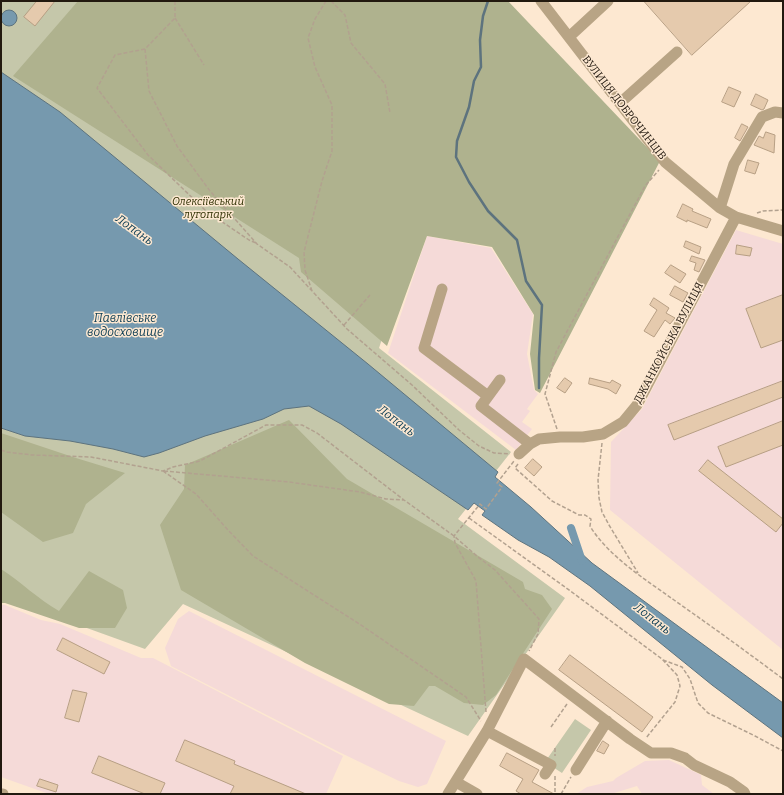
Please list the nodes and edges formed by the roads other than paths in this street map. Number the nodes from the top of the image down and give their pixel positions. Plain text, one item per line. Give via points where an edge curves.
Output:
1 (541, 1) edge
2 (608, 1) edge
3 (569, 37) junction
4 (677, 52) dead end
5 (620, 103) junction
6 (783, 113) edge
7 (720, 208) junction
8 (739, 218) junction
9 (783, 232) edge
10 (442, 289) dead end
11 (500, 380) dead end
12 (488, 396) junction
13 (530, 444) junction
14 (519, 454) road end
15 (607, 722) junction
16 (487, 731) junction
17 (576, 770) road end
18 (545, 774) dead end
19 (456, 782) junction
20 (448, 794) edge
21 (477, 794) edge
22 (745, 794) edge

1 - 3 street, ВУЛИЦЯ ДОБРОЧИНЦІВ
2 - 3 street
3 - 5 street, ВУЛИЦЯ ДОБРОЧИНЦІВ
4 - 5 street
5 - 7 street, ВУЛИЦЯ ДОБРОЧИНЦІВ via 665,162
6 - 7 street via 775,112 762,117 734,164
7 - 8 street, ВУЛИЦЯ ДОБРОЧИНЦІВ
8 - 9 street, ВУЛИЦЯ ДОБРОЧИНЦІВ
8 - 13 street, ДЖАНКОЙСЬКА ВУЛИЦЯ via 632,413 623,422 603,434 539,439
10 - 12 street via 424,348
11 - 12 street
12 - 13 street via 481,406
13 - 14 street
15 - 16 street via 524,659
15 - 17 street
15 - 22 street via 651,753 671,753 684,758 730,782
16 - 18 street via 551,765
16 - 19 street
19 - 20 street
19 - 21 street

